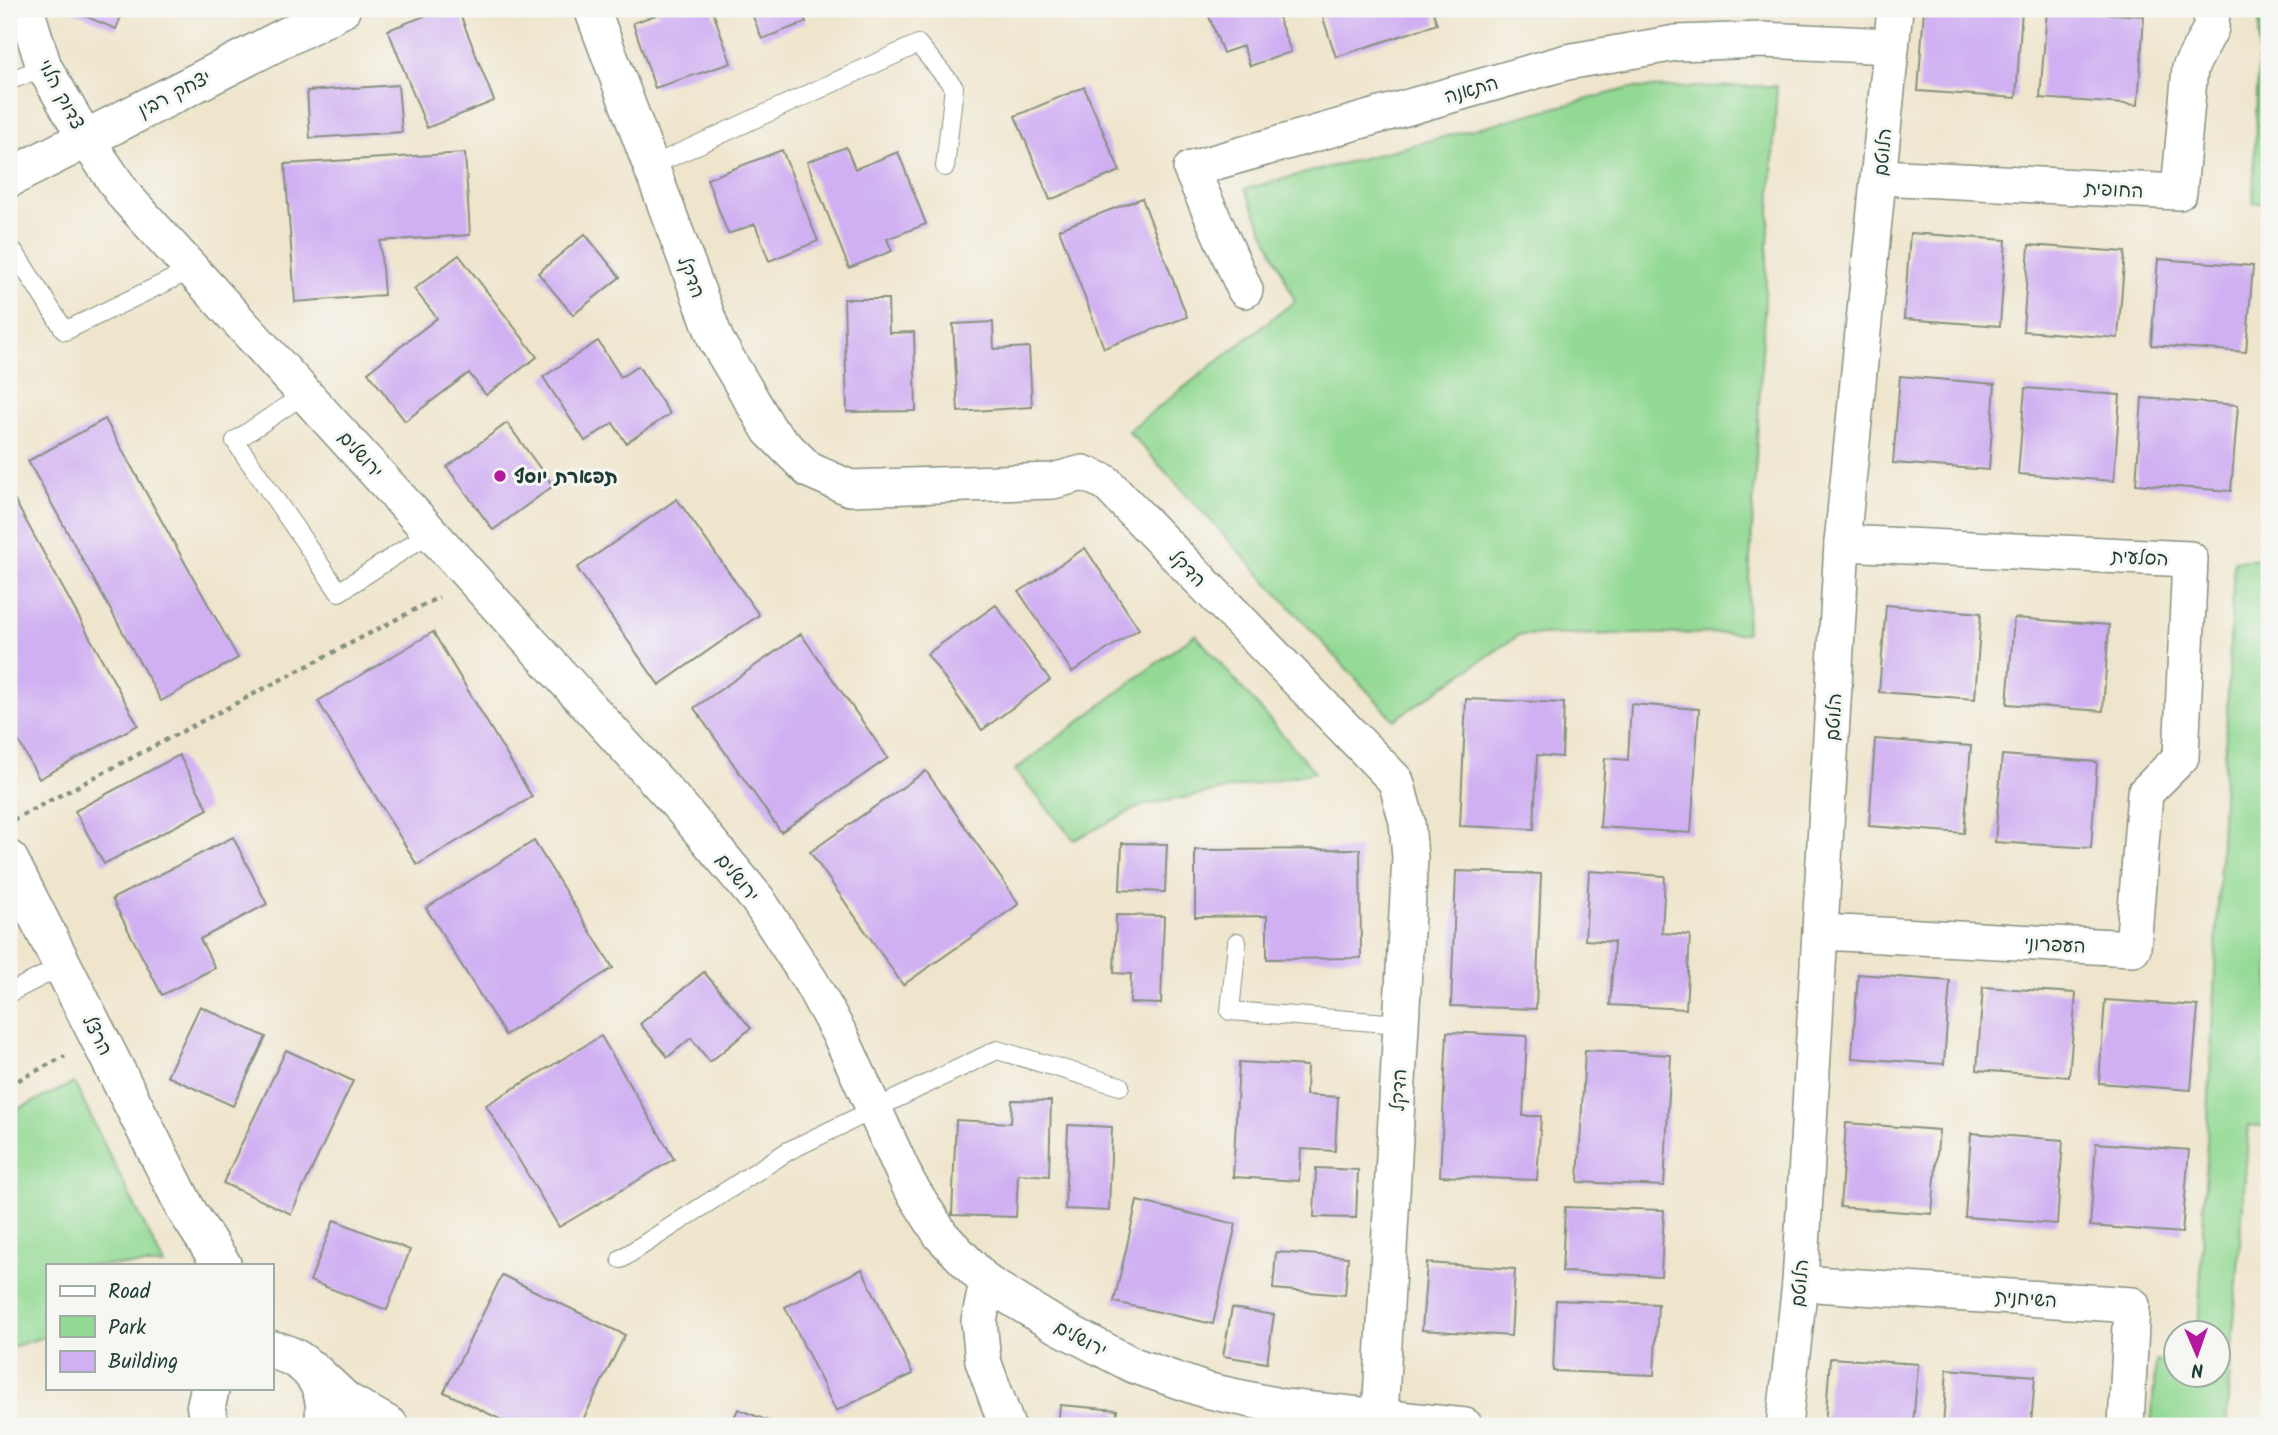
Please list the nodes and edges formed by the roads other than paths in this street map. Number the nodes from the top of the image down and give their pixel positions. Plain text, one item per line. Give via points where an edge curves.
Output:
1 (26, 9) edge
2 (341, 9) edge
3 (592, 9) edge
4 (1895, 9) edge
5 (2211, 18) edge
6 (1890, 46) junction
7 (44, 66) junction
8 (9, 81) edge
9 (86, 139) junction
10 (649, 167) junction
11 (945, 167) dead end
12 (1880, 177) junction
13 (9, 178) edge
14 (15, 253) dead end
15 (193, 269) junction
16 (1245, 290) dead end
17 (306, 393) junction
18 (431, 532) junction
19 (1842, 543) junction
20 (2146, 793) joint
21 (9, 860) edge
22 (1821, 932) junction
23 (1237, 942) dead end
24 (62, 966) junction
25 (9, 993) edge
26 (1401, 1024) junction
27 (1120, 1086) dead end
28 (875, 1112) junction
29 (187, 1211) junction
30 (621, 1259) dead end
31 (201, 1264) edge
32 (221, 1264) edge
33 (987, 1283) junction
34 (1800, 1283) junction
35 (285, 1351) edge
36 (210, 1390) edge
37 (1380, 1422) edge
38 (209, 1426) edge
39 (323, 1426) edge
40 (389, 1426) edge
41 (1007, 1426) edge
42 (1465, 1426) edge
43 (1784, 1426) edge
44 (2126, 1426) edge

1 - 7 street, צדוק הלוי
2 - 9 street, יצחק רבין
3 - 10 street, הדקל
4 - 6 street, הלוטם
5 - 12 street, החופית via 2190,68 2179,192
6 - 12 street, הלוטם
6 - 16 street, התאנה via 1763,40 1676,43 1567,62 1191,169
7 - 8 lane
7 - 9 street, צדוק הלוי
9 - 13 street, יצחק רבין
9 - 15 street, ירושלים via 125,196
10 - 11 lane via 918,44 954,86
10 - 26 street, הדקל via 716,340 770,432 809,470 850,488 1053,481 1083,473 1105,482 1396,782 1410,857
12 - 19 street, הלוטם
14 - 15 lane via 65,331
15 - 17 street, ירושלים
17 - 18 street, ירושלים
17 - 18 lane via 235,441 339,592
18 - 28 street, ירושלים via 683,810 758,901 811,982
19 - 20 street, הסלעית via 2190,559 2181,757
19 - 22 street, הלוטם
20 - 22 street, העפרוני via 2133,948
21 - 24 street, הרצל
22 - 34 street, הלוטם
23 - 26 lane via 1230,1011
24 - 25 lane
24 - 29 street, הרצל
26 - 37 street, הדקל
27 - 28 lane via 997,1050
28 - 30 lane via 788,1151
28 - 33 street, ירושלים via 908,1183 941,1235
29 - 31 street, הרצל
29 - 32 street, הרצל
33 - 37 street, ירושלים via 1133,1365 1205,1390
33 - 41 street via 979,1321 983,1361
34 - 43 street, הלוטם
34 - 44 street, השיחנית via 2132,1306
35 - 39 street via 320,1383 326,1403
35 - 40 street via 345,1401
36 - 38 street
37 - 42 street, ירושלים

